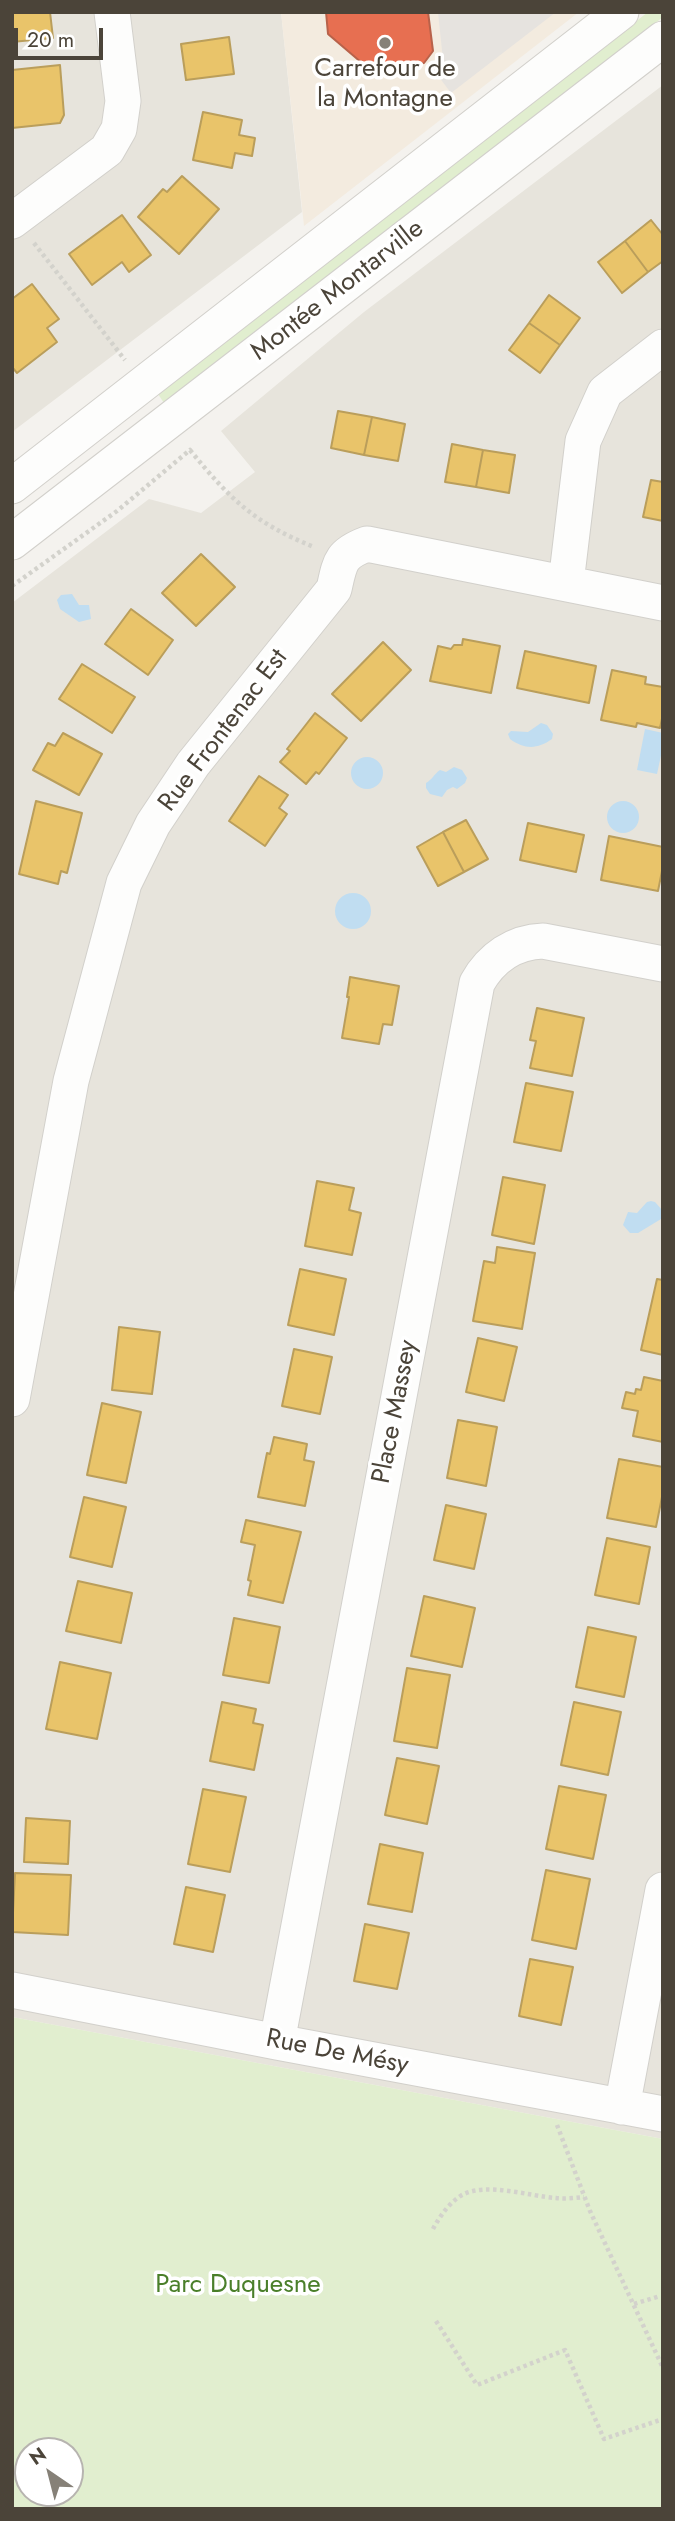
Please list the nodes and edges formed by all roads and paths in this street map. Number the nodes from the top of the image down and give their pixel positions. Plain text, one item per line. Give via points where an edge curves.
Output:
1 (112, 12) edge
2 (621, 12) edge
3 (663, 39) edge
4 (14, 220) edge
5 (663, 347) edge
6 (144, 385) junction
7 (12, 486) edge
8 (12, 542) edge
9 (341, 561) junction
10 (566, 583) junction
11 (12, 586) edge
12 (663, 603) edge
13 (663, 964) edge
14 (12, 1399) edge
15 (663, 1890) edge
16 (12, 1990) edge
17 (277, 2042) junction
18 (559, 2095) junction
19 (622, 2107) junction
20 (663, 2114) edge
21 (584, 2197) junction
22 (433, 2229) dead end
23 (660, 2296) dead end
24 (632, 2304) junction
25 (436, 2321) dead end
26 (663, 2368) edge
27 (663, 2419) edge

1 - 4 street via 123,101 119,129 107,150
2 - 6 street, Montée Montarville
3 - 8 street, Montée Montarville
4 - 6 path
5 - 10 street via 605,393 583,440
6 - 7 street, Montée Montarville
9 - 10 street via 368,544
9 - 11 path via 264,524 226,493 190,450 117,511
9 - 14 street, Rue Frontenac Est via 334,589 193,764 153,824 124,883 71,1081
10 - 12 street
13 - 17 street, Place Massey via 532,941 495,958 477,983
15 - 19 street
16 - 17 street, Rue De Mésy
17 - 18 street, Rue De Mésy
18 - 19 street, Rue De Mésy
18 - 21 path via 555,2119
19 - 20 street, Rue De Mésy
21 - 22 path via 471,2192 448,2207
21 - 24 path
23 - 24 path
24 - 26 path
25 - 27 path via 477,2385 565,2350 604,2439

